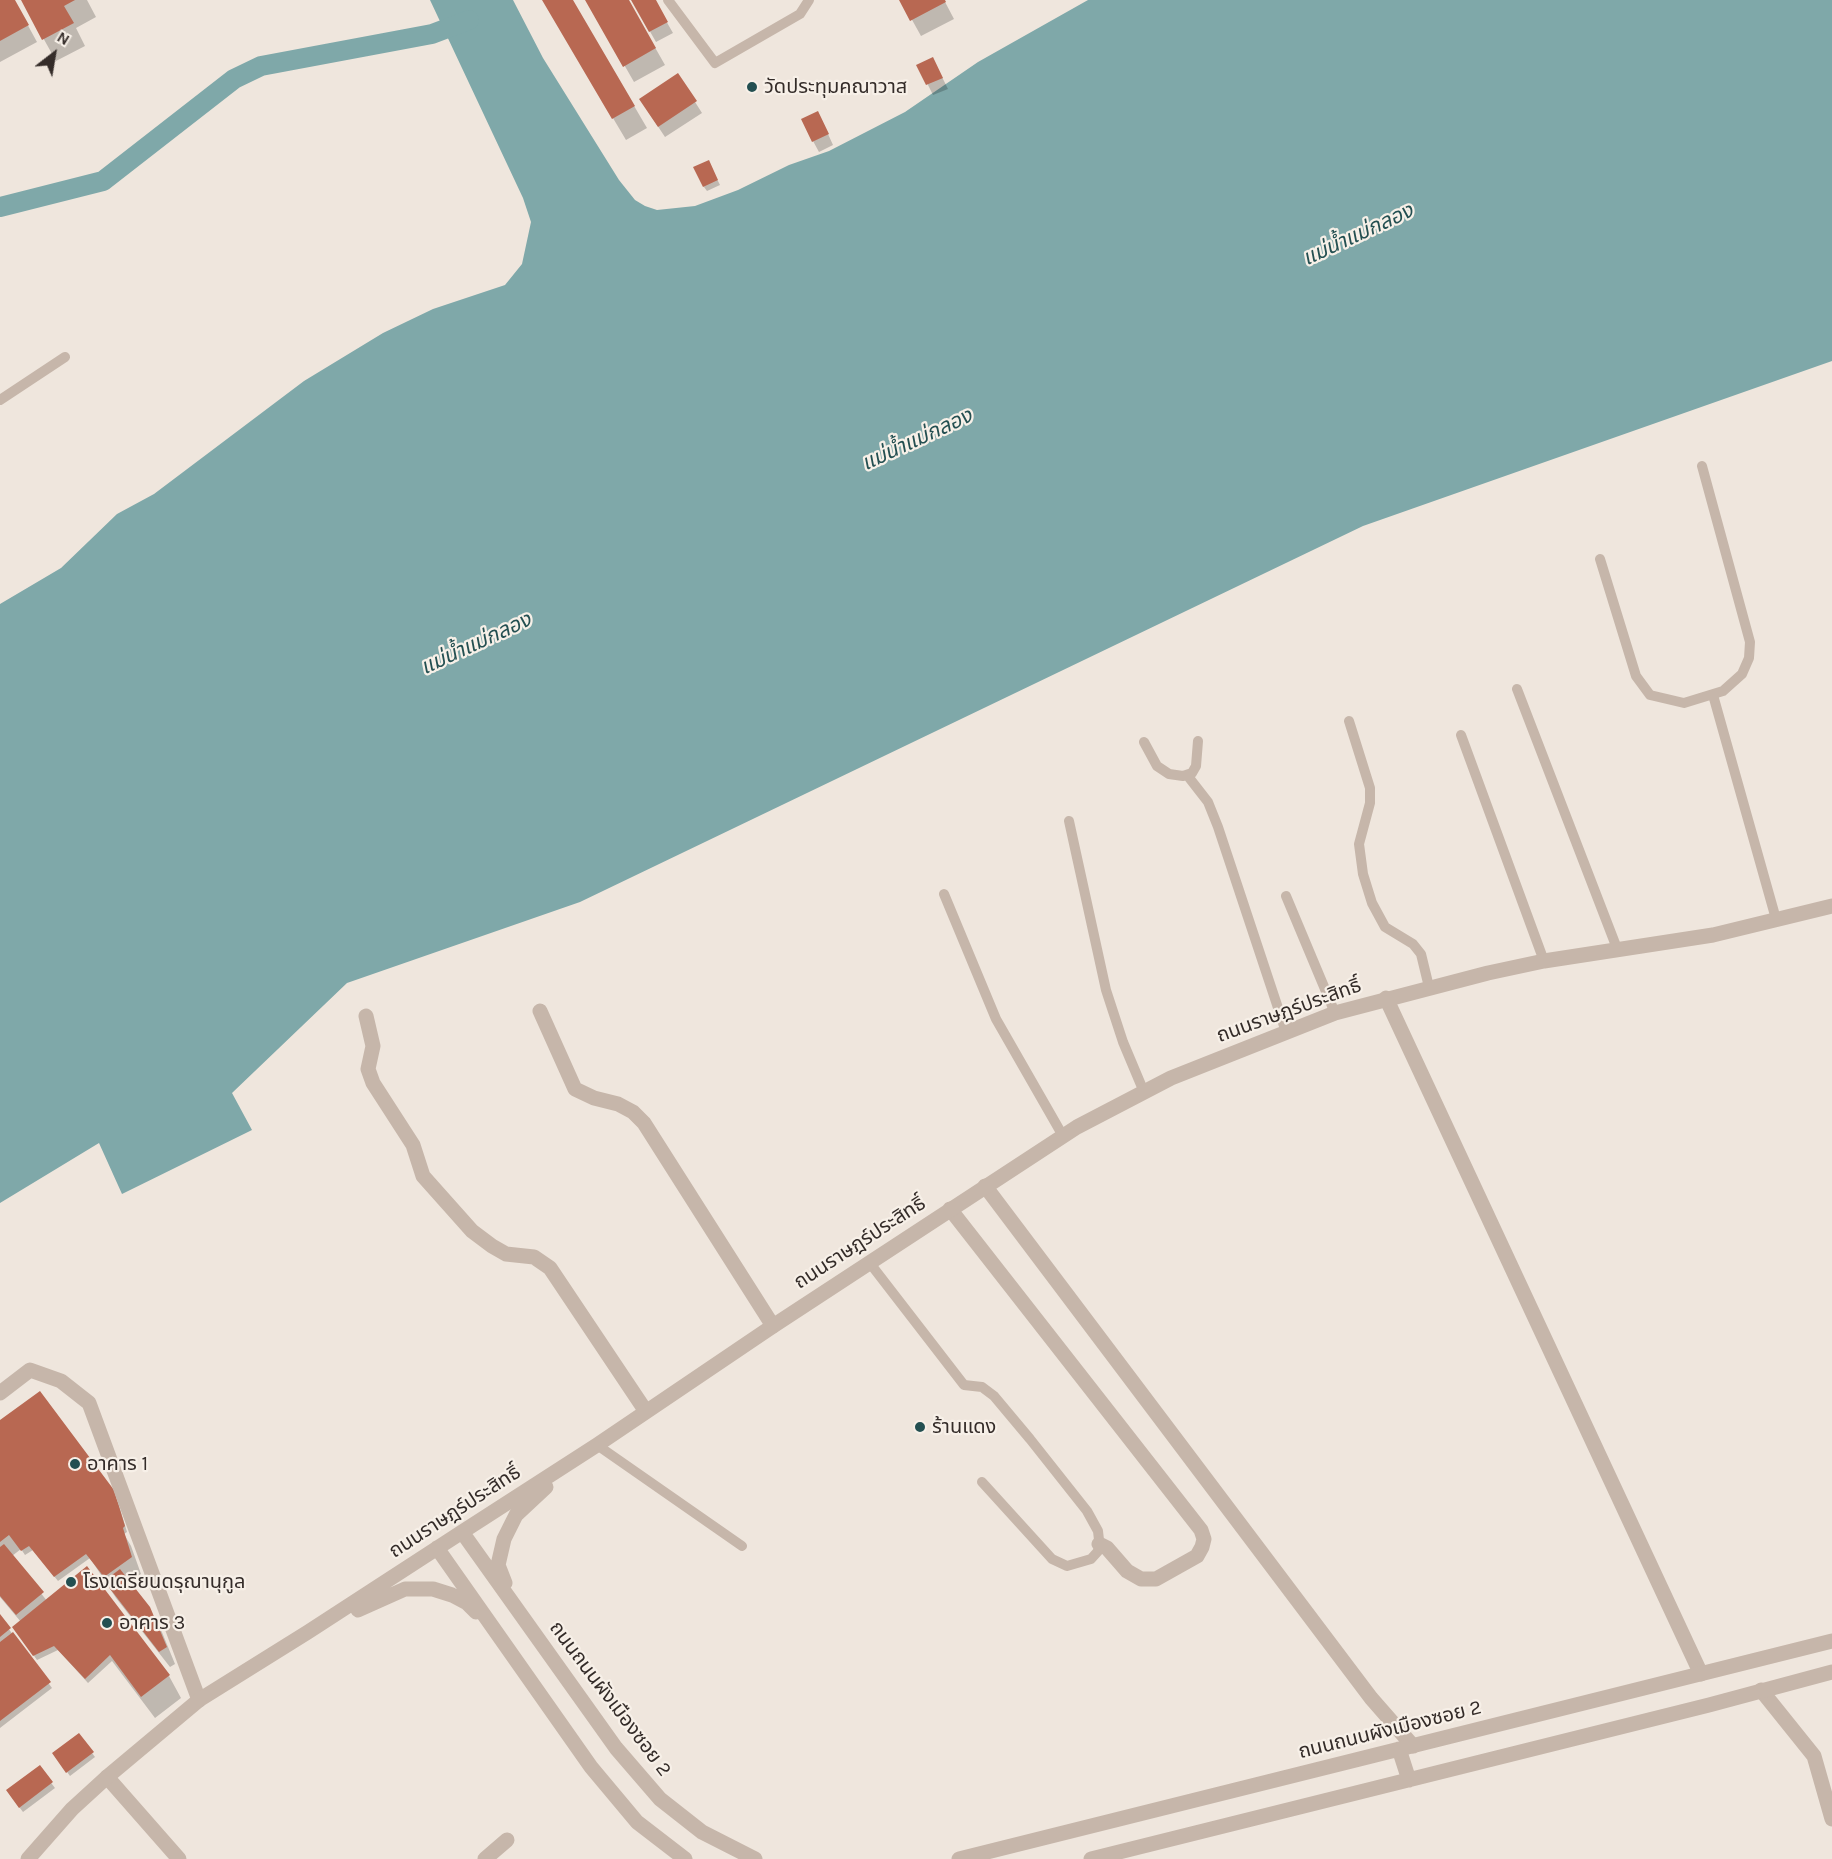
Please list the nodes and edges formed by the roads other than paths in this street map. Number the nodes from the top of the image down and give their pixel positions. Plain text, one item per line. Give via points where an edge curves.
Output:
1 (668, 0) edge
2 (809, 0) edge
3 (65, 357) dead end
4 (0, 400) edge
5 (1702, 466) dead end
6 (1600, 559) dead end
7 (1517, 689) dead end
8 (1713, 695) junction
9 (1348, 721) dead end
10 (1461, 735) dead end
11 (1198, 741) dead end
12 (1144, 742) dead end
13 (1187, 775) junction
14 (1069, 821) dead end
15 (944, 894) dead end
16 (1286, 896) dead end
17 (1832, 906) edge
18 (1776, 919) junction
19 (1618, 951) junction
20 (1544, 961) junction
21 (1429, 987) junction
22 (1386, 998) junction
23 (540, 1011) dead end
24 (1335, 1013) junction
25 (366, 1016) dead end
26 (1286, 1032) junction
27 (1144, 1092) junction
28 (1064, 1136) junction
29 (985, 1186) junction
30 (950, 1209) junction
31 (869, 1262) junction
32 (772, 1326) junction
33 (0, 1393) edge
34 (645, 1410) junction
35 (597, 1445) junction
36 (982, 1482) dead end
37 (462, 1532) junction
38 (1099, 1544) junction
39 (742, 1546) dead end
40 (437, 1548) junction
41 (523, 1617) junction
42 (308, 1632) junction
43 (497, 1633) junction
44 (1832, 1641) edge
45 (1832, 1672) edge
46 (1701, 1674) junction
47 (1761, 1690) junction
48 (199, 1700) junction
49 (1406, 1747) junction
50 (107, 1776) junction
51 (1408, 1780) junction
52 (1832, 1819) edge
53 (507, 1840) dead end
54 (28, 1859) edge
55 (179, 1859) edge
56 (485, 1859) edge
57 (685, 1859) edge
58 (755, 1859) edge
59 (959, 1859) edge
60 (1091, 1859) edge

1 - 2 lane via 715,63 800,14
3 - 4 lane
5 - 8 lane via 1750,642 1742,674 1723,692
6 - 8 lane via 1636,676 1650,695 1684,703
7 - 19 lane
8 - 18 lane
9 - 21 lane via 1370,788 1359,844 1369,893 1385,927 1413,944 1421,954
10 - 20 lane
11 - 13 lane via 1196,766
12 - 13 lane via 1157,766 1169,774
13 - 26 lane via 1208,802 1218,827
14 - 27 lane via 1106,990
15 - 28 lane via 996,1019
16 - 24 lane
17 - 18 street, ถนนราษฎร์ประสิทธิ์
18 - 19 street, ถนนราษฎร์ประสิทธิ์ via 1713,935
19 - 20 street, ถนนราษฎร์ประสิทธิ์
20 - 21 street, ถนนราษฎร์ประสิทธิ์
21 - 22 street, ถนนราษฎร์ประสิทธิ์
22 - 24 street, ถนนราษฎร์ประสิทธิ์
22 - 46 street
23 - 32 street via 575,1089 618,1104 644,1123
24 - 26 street, ถนนราษฎร์ประสิทธิ์
25 - 34 street via 373,1046 369,1069 373,1083 413,1145 423,1176 472,1231 492,1246 506,1254 534,1257 550,1268
26 - 27 street, ถนนราษฎร์ประสิทธิ์
27 - 28 street, ถนนราษฎร์ประสิทธิ์
28 - 29 street, ถนนราษฎร์ประสิทธิ์
29 - 30 street, ถนนราษฎร์ประสิทธิ์
29 - 49 street
30 - 31 street, ถนนราษฎร์ประสิทธิ์
30 - 38 street via 1201,1530 1204,1539 1197,1556 1156,1579 1141,1579 1127,1571
31 - 32 street, ถนนราษฎร์ประสิทธิ์
31 - 38 lane via 964,1385 982,1387 994,1396 1030,1439 1087,1511 1098,1531
32 - 34 street, ถนนราษฎร์ประสิทธิ์
33 - 48 street via 30,1370 61,1381 89,1403
34 - 35 street, ถนนราษฎร์ประสิทธิ์
35 - 37 street, ถนนราษฎร์ประสิทธิ์
35 - 39 lane
35 - 41 street via 516,1515 504,1539 498,1565
36 - 38 lane via 1052,1559 1068,1566 1091,1559 1100,1549
37 - 40 street, ถนนราษฎร์ประสิทธิ์
37 - 41 street, ถนนถนนผังเมืองซอย 2
40 - 42 street, ถนนราษฎร์ประสิทธิ์
40 - 43 street
41 - 58 street, ถนนถนนผังเมืองซอย 2 via 616,1748 660,1799 702,1832
42 - 43 street via 405,1589 433,1589 467,1603
42 - 48 street, ถนนราษฎร์ประสิทธิ์
43 - 57 street via 591,1767 637,1822
44 - 46 street, ถนนถนนผังเมืองซอย 2
45 - 47 street
46 - 49 street, ถนนถนนผังเมืองซอย 2
47 - 51 street
47 - 52 street via 1814,1756
48 - 50 street, ถนนราษฎร์ประสิทธิ์
49 - 51 street
49 - 59 street, ถนนถนนผังเมืองซอย 2
50 - 54 street, ถนนราษฎร์ประสิทธิ์
50 - 55 street
51 - 60 street
53 - 56 street

